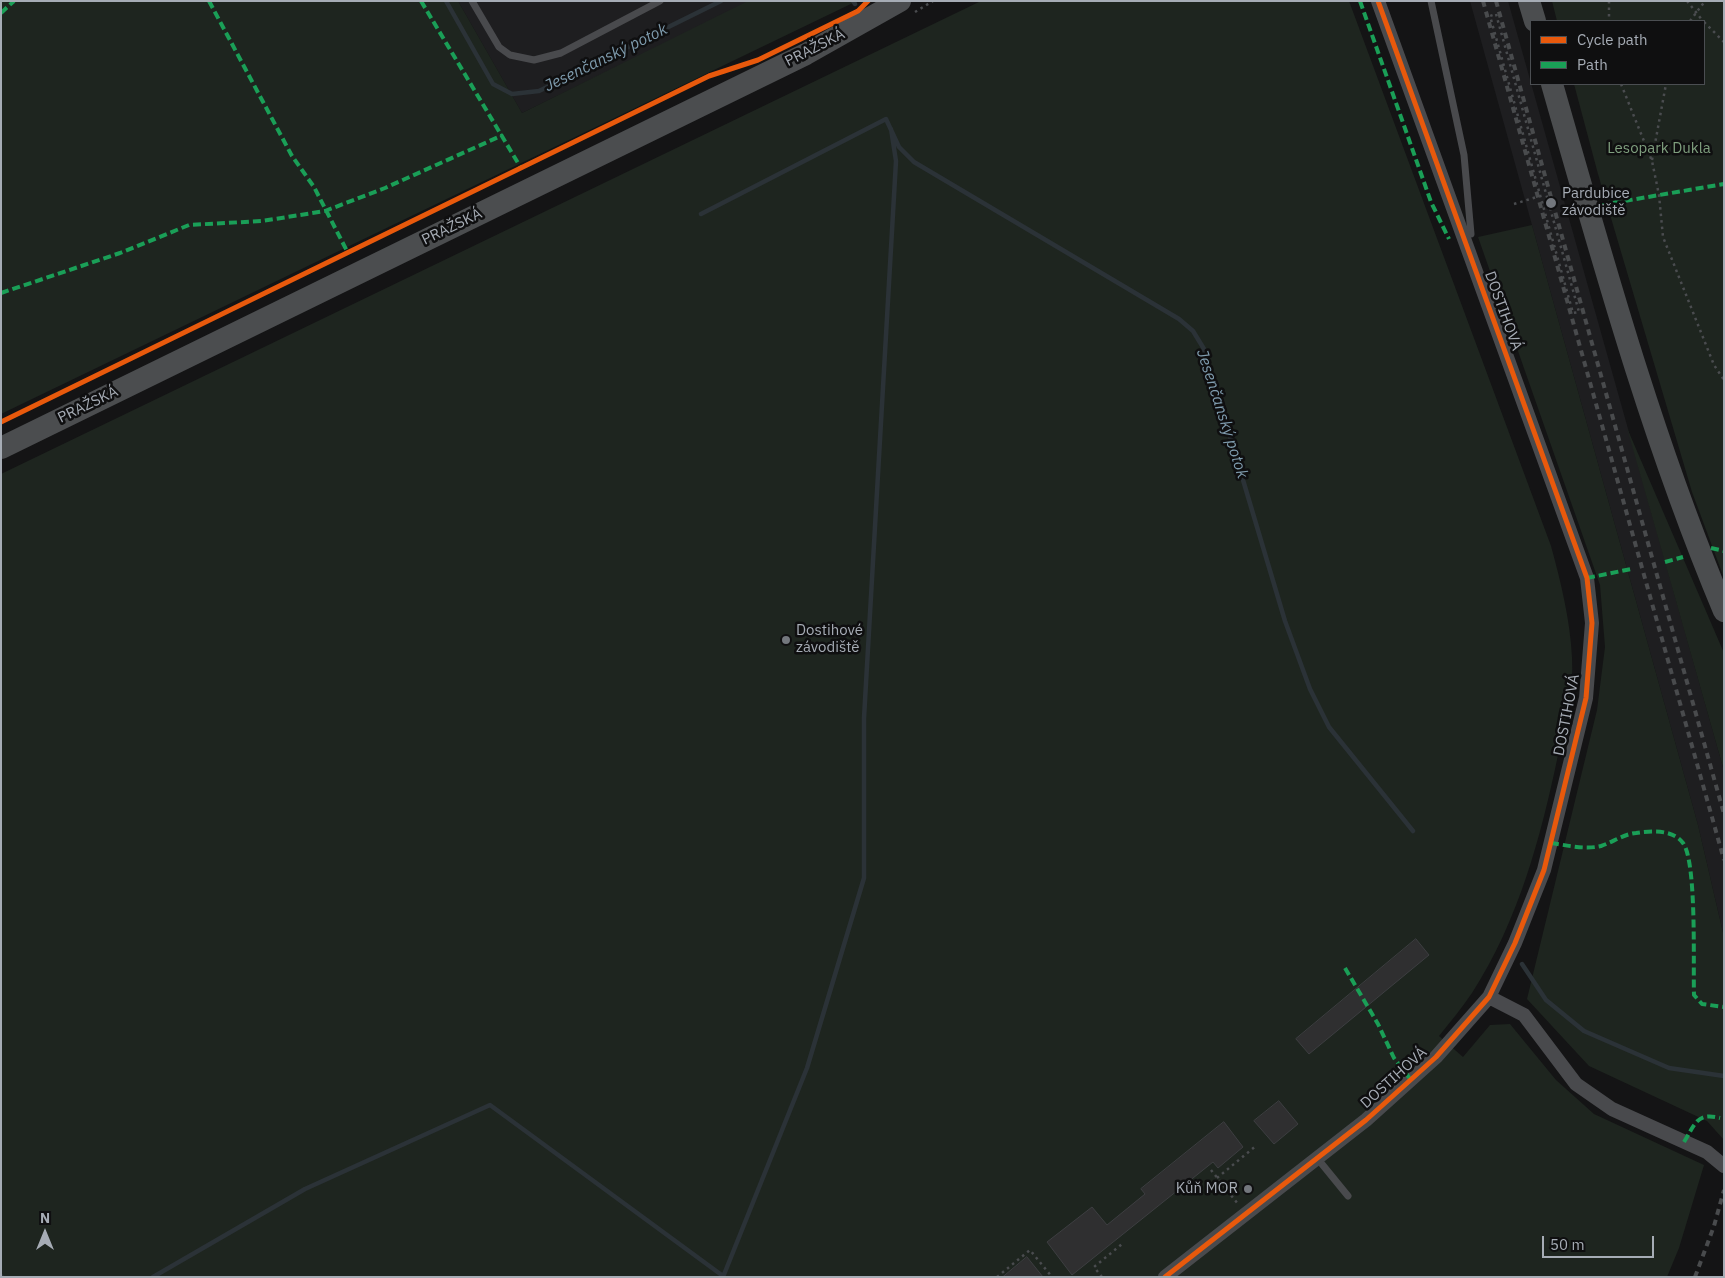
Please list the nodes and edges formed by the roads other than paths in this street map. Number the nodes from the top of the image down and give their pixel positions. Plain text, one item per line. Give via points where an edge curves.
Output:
1 (472, 1) edge
2 (660, 1) edge
3 (900, 1) edge
4 (1378, 1) edge
5 (1431, 1) edge
6 (1529, 1) edge
7 (1535, 20) edge
8 (1552, 85) edge
9 (1471, 234) dead end
10 (1, 448) edge
11 (1724, 611) edge
12 (1489, 997) junction
13 (1317, 1158) junction
14 (1724, 1166) edge
15 (1348, 1196) dead end
16 (1165, 1277) edge

1 - 2 lane via 499,47 510,55 534,60 561,53
3 - 10 main road, PRAŽSKÁ via 806,54
4 - 12 street, DOSTIHOVÁ via 1586,578 1590,614 1586,698 1544,870
5 - 9 lane via 1464,155
6 - 7 main road
8 - 11 main road via 1635,370 1668,470
12 - 13 street, DOSTIHOVÁ via 1425,1068
12 - 14 street via 1524,1014 1576,1084 1612,1109 1707,1152
13 - 15 lane
13 - 16 street, DOSTIHOVÁ

